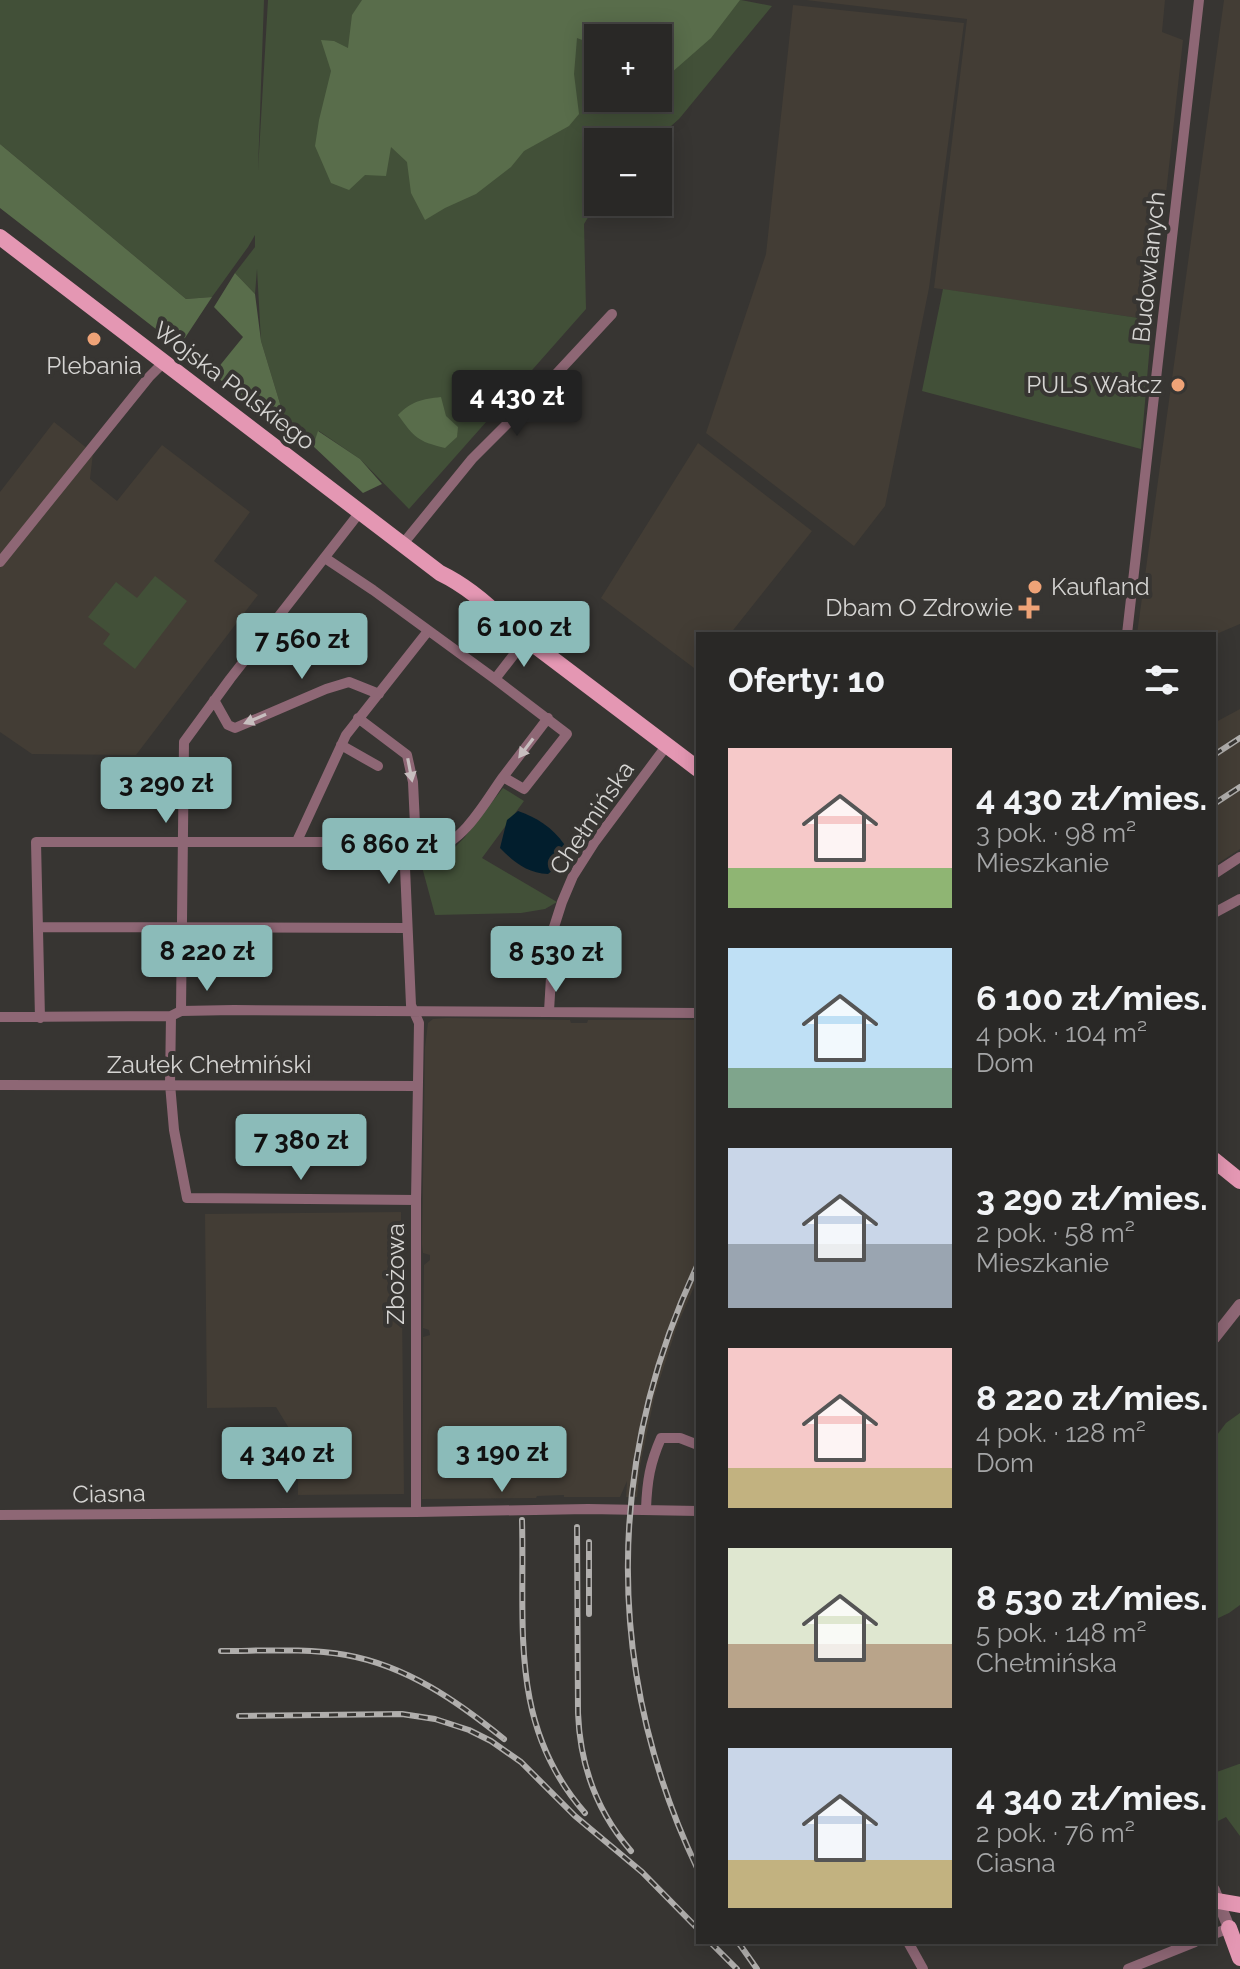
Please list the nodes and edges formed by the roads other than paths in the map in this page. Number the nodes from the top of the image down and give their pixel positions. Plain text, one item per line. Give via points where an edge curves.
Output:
1 (1199, 0) edge
2 (0, 237) edge
3 (612, 314) dead end
4 (164, 362) junction
5 (360, 512) junction
6 (402, 545) junction
7 (325, 558) junction
8 (0, 562) edge
9 (428, 631) junction
10 (1127, 632) edge
11 (526, 639) junction
12 (495, 679) junction
13 (379, 694) junction
14 (214, 700) junction
15 (358, 718) junction
16 (548, 718) junction
17 (341, 745) junction
18 (667, 745) junction
19 (378, 766) dead end
20 (696, 767) edge
21 (503, 777) junction
22 (297, 841) junction
23 (183, 842) junction
24 (410, 846) junction
25 (1240, 857) edge
26 (1216, 873) edge
27 (1240, 900) edge
28 (1216, 912) edge
29 (39, 927) junction
30 (183, 927) junction
31 (407, 928) junction
32 (549, 1011) junction
33 (414, 1012) junction
34 (696, 1013) edge
35 (176, 1014) junction
36 (0, 1017) edge
37 (40, 1018) junction
38 (170, 1084) junction
39 (0, 1085) edge
40 (418, 1086) junction
41 (1216, 1162) edge
42 (1240, 1181) edge
43 (416, 1200) junction
44 (1240, 1305) edge
45 (1216, 1335) edge
46 (696, 1444) edge
47 (646, 1509) junction
48 (696, 1511) edge
49 (416, 1512) junction
50 (0, 1515) edge
51 (1216, 1896) edge
52 (1240, 1905) edge
53 (1240, 1912) edge
54 (1228, 1929) edge
55 (909, 1944) edge
56 (1190, 1944) edge
57 (1240, 1958) edge
58 (923, 1969) edge
59 (1128, 1969) edge

1 - 10 street, Budowlanych
2 - 4 main road, Wojska Polskiego
3 - 6 street via 472,459
4 - 5 main road, Wojska Polskiego
4 - 8 street
5 - 6 main road, Wojska Polskiego
5 - 7 street
6 - 11 main road, Wojska Polskiego via 469,589
7 - 9 street
7 - 14 street
9 - 12 street
9 - 13 street
11 - 12 street
11 - 18 main road, Wojska Polskiego
12 - 16 street
13 -> 14 street via 349,682 235,728
13 - 15 street
14 - 23 street via 184,742
15 - 17 street
15 -> 24 street, Zbożowa via 407,755 413,782
16 -> 21 street
16 - 21 street via 567,734 524,789
17 - 19 street
17 - 22 street
18 - 20 main road, Wojska Polskiego
18 - 32 street, Chełmińska via 573,876 554,927
21 - 24 street via 458,837 433,848
22 - 23 street
22 - 24 street
23 - 29 street via 36,842
23 - 30 street
24 - 31 street, Zbożowa
25 - 26 street
27 - 28 street
29 - 30 street
29 - 37 street
30 - 31 street
30 - 35 street
31 - 33 street, Zbożowa
32 - 33 street
32 - 34 street
33 - 35 street, Zaułek Chełmiński
33 - 40 street, Zbożowa via 419,1023
35 - 37 street, Zaułek Chełmiński
35 - 38 street
36 - 37 street, Zaułek Chełmiński
38 - 39 street, Zaułek Chełmiński
38 - 40 street, Zaułek Chełmiński
38 - 43 street via 187,1198
40 - 43 street, Zbożowa
41 - 42 main road
43 - 49 street, Zbożowa
44 - 45 street
46 - 47 street via 661,1438 651,1463
47 - 48 street, Ciasna
47 - 49 street, Ciasna
49 - 50 street, Ciasna
51 - 52 main road
51 - 54 street
53 - 54 main road
54 - 57 main road
55 - 58 street
56 - 59 street

